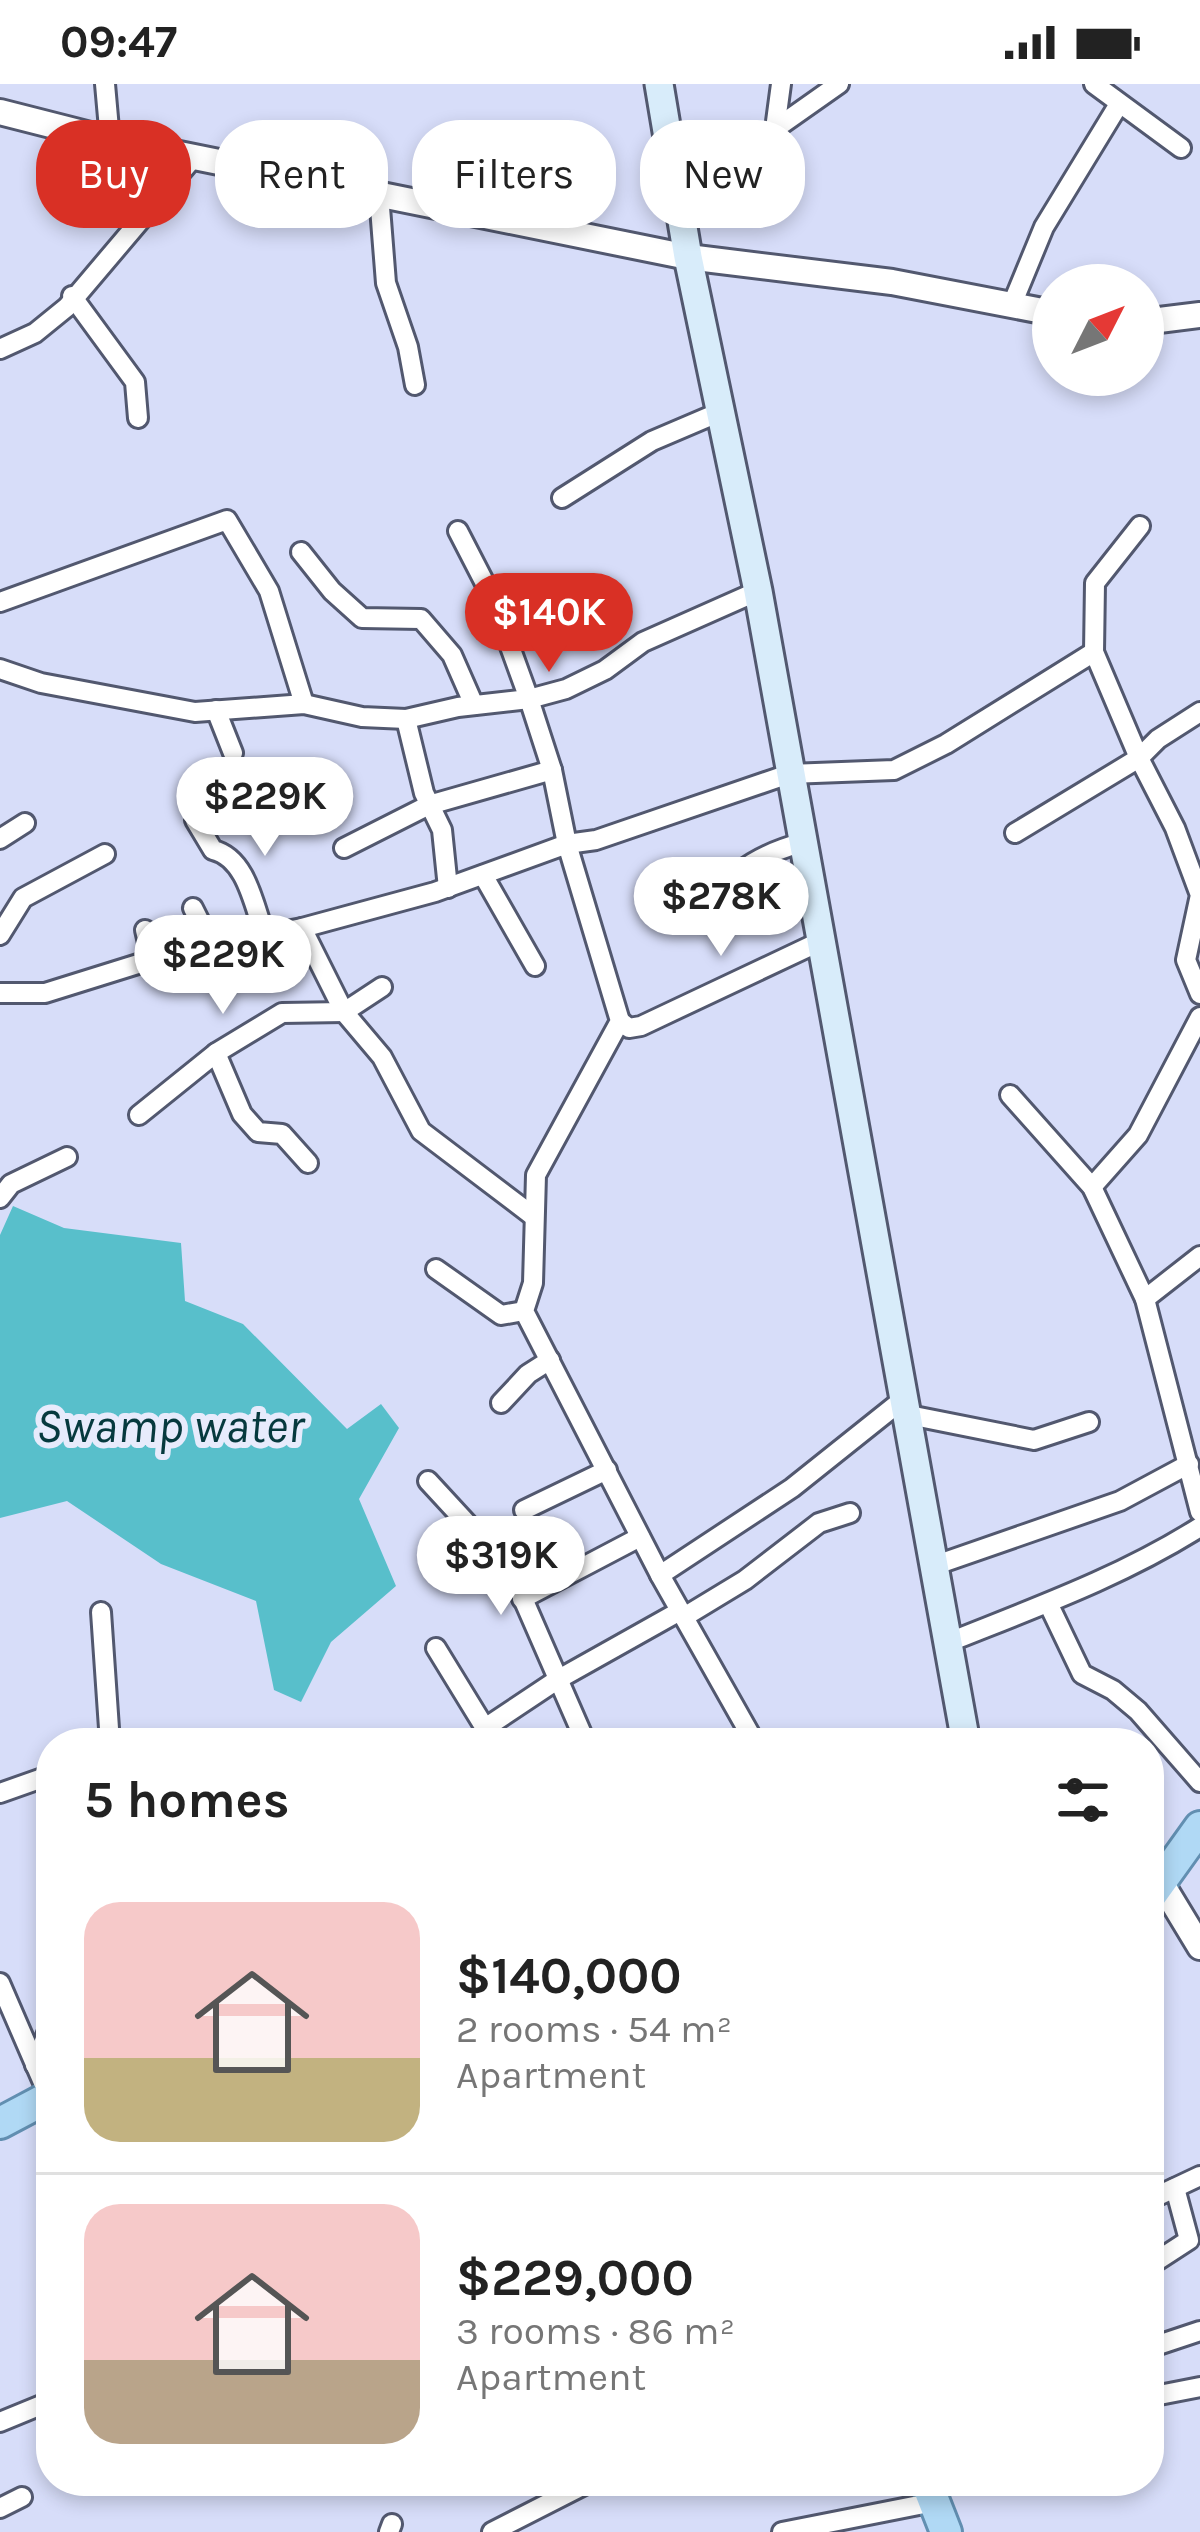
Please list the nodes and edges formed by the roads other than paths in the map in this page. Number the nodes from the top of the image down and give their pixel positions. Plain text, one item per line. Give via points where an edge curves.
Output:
1 (105, 84) edge
2 (659, 84) edge
3 (781, 84) edge
4 (839, 84) edge
5 (1094, 84) edge
6 (1118, 104) junction
7 (0, 112) edge
8 (108, 120) edge
9 (666, 120) edge
10 (776, 120) edge
11 (788, 120) edge
12 (36, 121) edge
13 (1181, 148) dead end
14 (191, 156) edge
15 (194, 157) junction
16 (215, 161) edge
17 (388, 196) edge
18 (382, 228) edge
19 (684, 228) edge
20 (688, 257) junction
21 (72, 296) junction
22 (1011, 307) junction
23 (1032, 310) edge
24 (1200, 315) edge
25 (1164, 319) edge
26 (0, 349) edge
27 (415, 385) dead end
28 (720, 412) junction
29 (139, 418) dead end
30 (562, 498) dead end
31 (1140, 526) dead end
32 (458, 531) dead end
33 (301, 552) dead end
34 (758, 591) junction
35 (0, 602) edge
36 (1094, 652) junction
37 (1, 667) edge
38 (529, 699) junction
39 (304, 704) junction
40 (474, 705) junction
41 (216, 710) junction
42 (1200, 712) edge
43 (406, 719) junction
44 (233, 754) dead end
45 (1139, 758) junction
46 (552, 770) junction
47 (789, 774) junction
48 (430, 805) junction
49 (195, 820) dead end
50 (25, 824) dead end
51 (1015, 833) dead end
52 (0, 839) edge
53 (801, 842) junction
54 (567, 844) junction
55 (344, 848) dead end
56 (105, 854) dead end
57 (483, 875) junction
58 (448, 888) junction
59 (711, 895) dead end
60 (193, 908) dead end
61 (302, 928) junction
62 (145, 931) dead end
63 (0, 935) edge
64 (265, 936) junction
65 (819, 942) junction
66 (212, 946) junction
67 (152, 960) junction
68 (535, 965) dead end
69 (382, 987) dead end
70 (0, 993) edge
71 (1200, 994) edge
72 (344, 1012) junction
73 (1200, 1017) edge
74 (620, 1022) junction
75 (216, 1053) junction
76 (1010, 1095) dead end
77 (139, 1114) dead end
78 (67, 1157) dead end
79 (308, 1163) dead end
80 (4, 1184) edge
81 (1092, 1186) junction
82 (533, 1216) junction
83 (1200, 1256) edge
84 (436, 1269) dead end
85 (1145, 1299) junction
86 (524, 1311) junction
87 (550, 1360) junction
88 (501, 1403) dead end
89 (903, 1407) junction
90 (1089, 1422) dead end
91 (1189, 1464) junction
92 (607, 1470) junction
93 (428, 1481) dead end
94 (524, 1510) dead end
95 (1200, 1512) edge
96 (850, 1513) dead end
97 (1200, 1527) edge
98 (640, 1537) junction
99 (933, 1566) junction
100 (660, 1575) junction
101 (522, 1599) junction
102 (1048, 1603) junction
103 (101, 1612) dead end
104 (682, 1614) junction
105 (947, 1643) junction
106 (436, 1648) dead end
107 (556, 1680) junction
108 (109, 1728) edge
109 (482, 1728) edge
110 (497, 1728) edge
111 (579, 1728) edge
112 (747, 1728) edge
113 (963, 1728) edge
114 (1153, 1728) edge
115 (1164, 1740) edge
116 (36, 1780) edge
117 (1200, 1781) edge
118 (0, 1793) edge
119 (1200, 1827) edge
120 (1164, 1873) edge
121 (1164, 1899) edge
122 (1200, 1947) edge
123 (0, 1983) edge
124 (35, 2065) edge
125 (36, 2105) edge
126 (0, 2123) edge
127 (1200, 2176) edge
128 (1175, 2188) junction
129 (1164, 2193) edge
130 (1164, 2256) edge
131 (1200, 2331) edge
132 (1164, 2343) edge
133 (1200, 2387) edge
134 (1164, 2394) edge
135 (36, 2407) edge
136 (0, 2422) edge
137 (563, 2496) edge
138 (912, 2496) edge
139 (932, 2496) edge
140 (22, 2497) dead end
141 (0, 2508) edge
142 (492, 2532) edge
143 (782, 2532) edge
144 (946, 2532) edge

1 - 8 street
2 - 9 main road
3 - 10 street
4 - 11 street
5 - 6 street
6 - 13 street
6 - 22 street via 1044,227
7 - 12 street
14 - 15 street
15 - 16 street
15 - 21 street
17 - 20 street
18 - 27 street via 386,283
19 - 20 main road
20 - 22 street via 892,282
20 - 28 main road
21 - 26 street via 34,333
21 - 29 street via 135,382
22 - 23 street
24 - 25 street
28 - 30 street via 652,441
28 - 34 main road
31 - 36 street via 1095,583
32 - 38 street
33 - 40 street via 362,618 421,619 452,655
34 - 38 street
34 - 47 main road
35 - 39 street via 226,520 269,591
36 - 45 street
36 - 47 street via 894,770
37 - 41 street via 86,692
38 - 40 street
38 - 46 street
39 - 41 street
39 - 43 street
40 - 43 street
41 - 44 street
42 - 45 street
43 - 48 street
45 - 51 street
45 - 71 street via 1199,896 1186,959
46 - 48 street
46 - 54 street
47 - 53 main road
47 - 54 street
48 - 55 street
48 - 58 street via 442,830
49 - 64 street via 213,850 239,868
50 - 52 street
53 - 59 street via 745,864
53 - 65 main road
54 - 57 street
54 - 74 street
56 - 63 street via 23,898
57 - 58 street
57 - 68 street
58 - 61 street
60 - 66 street
61 - 64 street
61 - 72 street
62 - 67 street
64 - 66 street
65 - 74 street via 641,1026
65 - 89 main road
66 - 67 street
67 - 70 street via 44,993
69 - 72 street
72 - 75 street via 283,1013
72 - 82 street via 382,1057 422,1131
73 - 81 street via 1138,1135
74 - 82 street via 536,1175
75 - 77 street
75 - 79 street via 242,1114 258,1132 282,1134
76 - 81 street
78 - 80 street
81 - 85 street
82 - 86 street via 533,1283
83 - 85 street
84 - 86 street via 501,1315
85 - 91 street
86 - 87 street
87 - 88 street
87 - 92 street
89 - 90 street via 1034,1440
89 - 99 main road
89 - 100 street
91 - 95 street
91 - 99 street via 1120,1501
92 - 94 street
92 - 98 street
93 - 101 street via 496,1551
96 - 104 street via 819,1523 745,1580
97 - 102 street
98 - 100 street
98 - 101 street
99 - 105 main road
100 - 104 street
101 - 107 street
102 - 105 street
102 - 114 street via 1082,1674 1113,1690
103 - 108 street
104 - 107 street
104 - 112 street
105 - 113 main road
106 - 109 street
107 - 110 street
107 - 111 street
115 - 117 street
116 - 118 street
119 - 120 main road
121 - 122 street
123 - 124 street
125 - 126 main road
127 - 128 street
128 - 129 street
128 - 130 street via 1189,2240
131 - 132 street
133 - 134 street
135 - 136 street
137 - 142 street
138 - 143 street
139 - 144 main road
140 - 141 street

